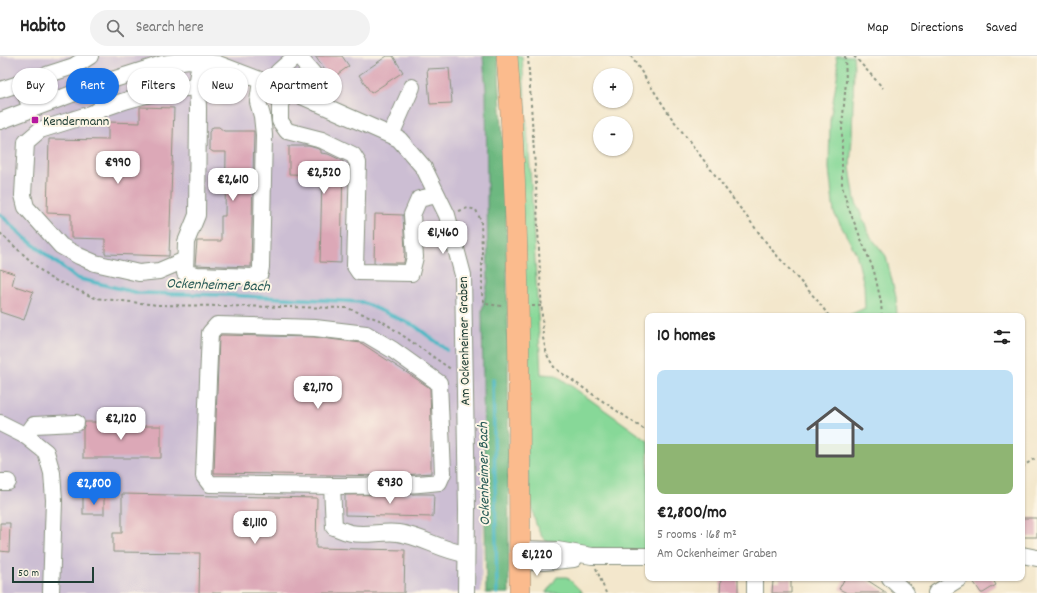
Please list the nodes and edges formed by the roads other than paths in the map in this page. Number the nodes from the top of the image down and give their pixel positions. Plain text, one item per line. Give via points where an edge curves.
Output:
1 (90, 56) edge
2 (297, 56) edge
3 (507, 56) edge
4 (192, 59) edge
5 (230, 62) edge
6 (283, 68) edge
7 (308, 68) edge
8 (58, 71) edge
9 (256, 77) edge
10 (119, 78) edge
11 (12, 85) edge
12 (197, 87) junction
13 (412, 87) dead end
14 (0, 90) edge
15 (66, 96) edge
16 (29, 104) edge
17 (103, 104) edge
18 (259, 104) edge
19 (280, 104) edge
20 (320, 104) edge
21 (104, 108) junction
22 (31, 109) junction
23 (0, 121) edge
24 (391, 135) junction
25 (437, 195) junction
26 (185, 260) junction
27 (0, 422) edge
28 (76, 423) dead end
29 (465, 424) junction
30 (441, 426) junction
31 (26, 436) junction
32 (332, 486) junction
33 (466, 554) junction
34 (520, 556) junction
35 (645, 556) edge
36 (1025, 556) edge
37 (1037, 558) edge
38 (755, 581) edge
39 (893, 581) edge
40 (955, 581) edge
41 (51, 593) edge
42 (466, 593) edge
43 (520, 593) edge
44 (755, 593) edge
45 (906, 593) edge
46 (936, 593) edge

1 - 8 street via 74,66
2 - 6 street
2 - 7 street
3 - 34 main road via 516,230
4 - 5 street, Am Ockenheimer Graben via 218,64
4 - 10 street, Am Ockenheimer Graben via 162,64
4 - 12 street
5 - 9 street, Am Ockenheimer Graben
11 - 14 street
12 - 21 street via 178,88
12 - 26 street via 197,215 186,242
13 - 24 street
15 - 22 street, Am Ockenheimer Graben
16 - 22 street
17 - 21 street
18 - 26 street via 264,135 260,273 253,277 185,273
19 - 25 street via 280,121 288,130 322,140 353,155 358,163 355,266 359,272 411,273 415,256 412,215 419,200
20 - 24 street, Am Ockenheimer Graben
21 - 26 street via 40,130 26,142 23,196 26,207 61,246 95,263 139,273 160,271
22 - 23 street, Am Ockenheimer Graben
24 - 25 street, Am Ockenheimer Graben via 399,139 424,168
25 - 29 street, Am Ockenheimer Graben via 447,215 463,275
27 - 31 street
28 - 31 street via 34,425
29 - 30 street
29 - 33 street, Am Ockenheimer Graben
30 - 32 street via 443,472 439,482 418,485
30 - 32 street via 439,383 366,334 315,328 217,325 210,333 204,476 210,484
31 - 41 street via 46,452 52,473 54,500
32 - 33 street via 334,527 352,533 398,533 422,539 455,553
33 - 42 street, Am Ockenheimer Graben
34 - 35 street via 557,550 592,556
34 - 43 main road
36 - 37 street
38 - 44 street
39 - 45 street
40 - 46 street

